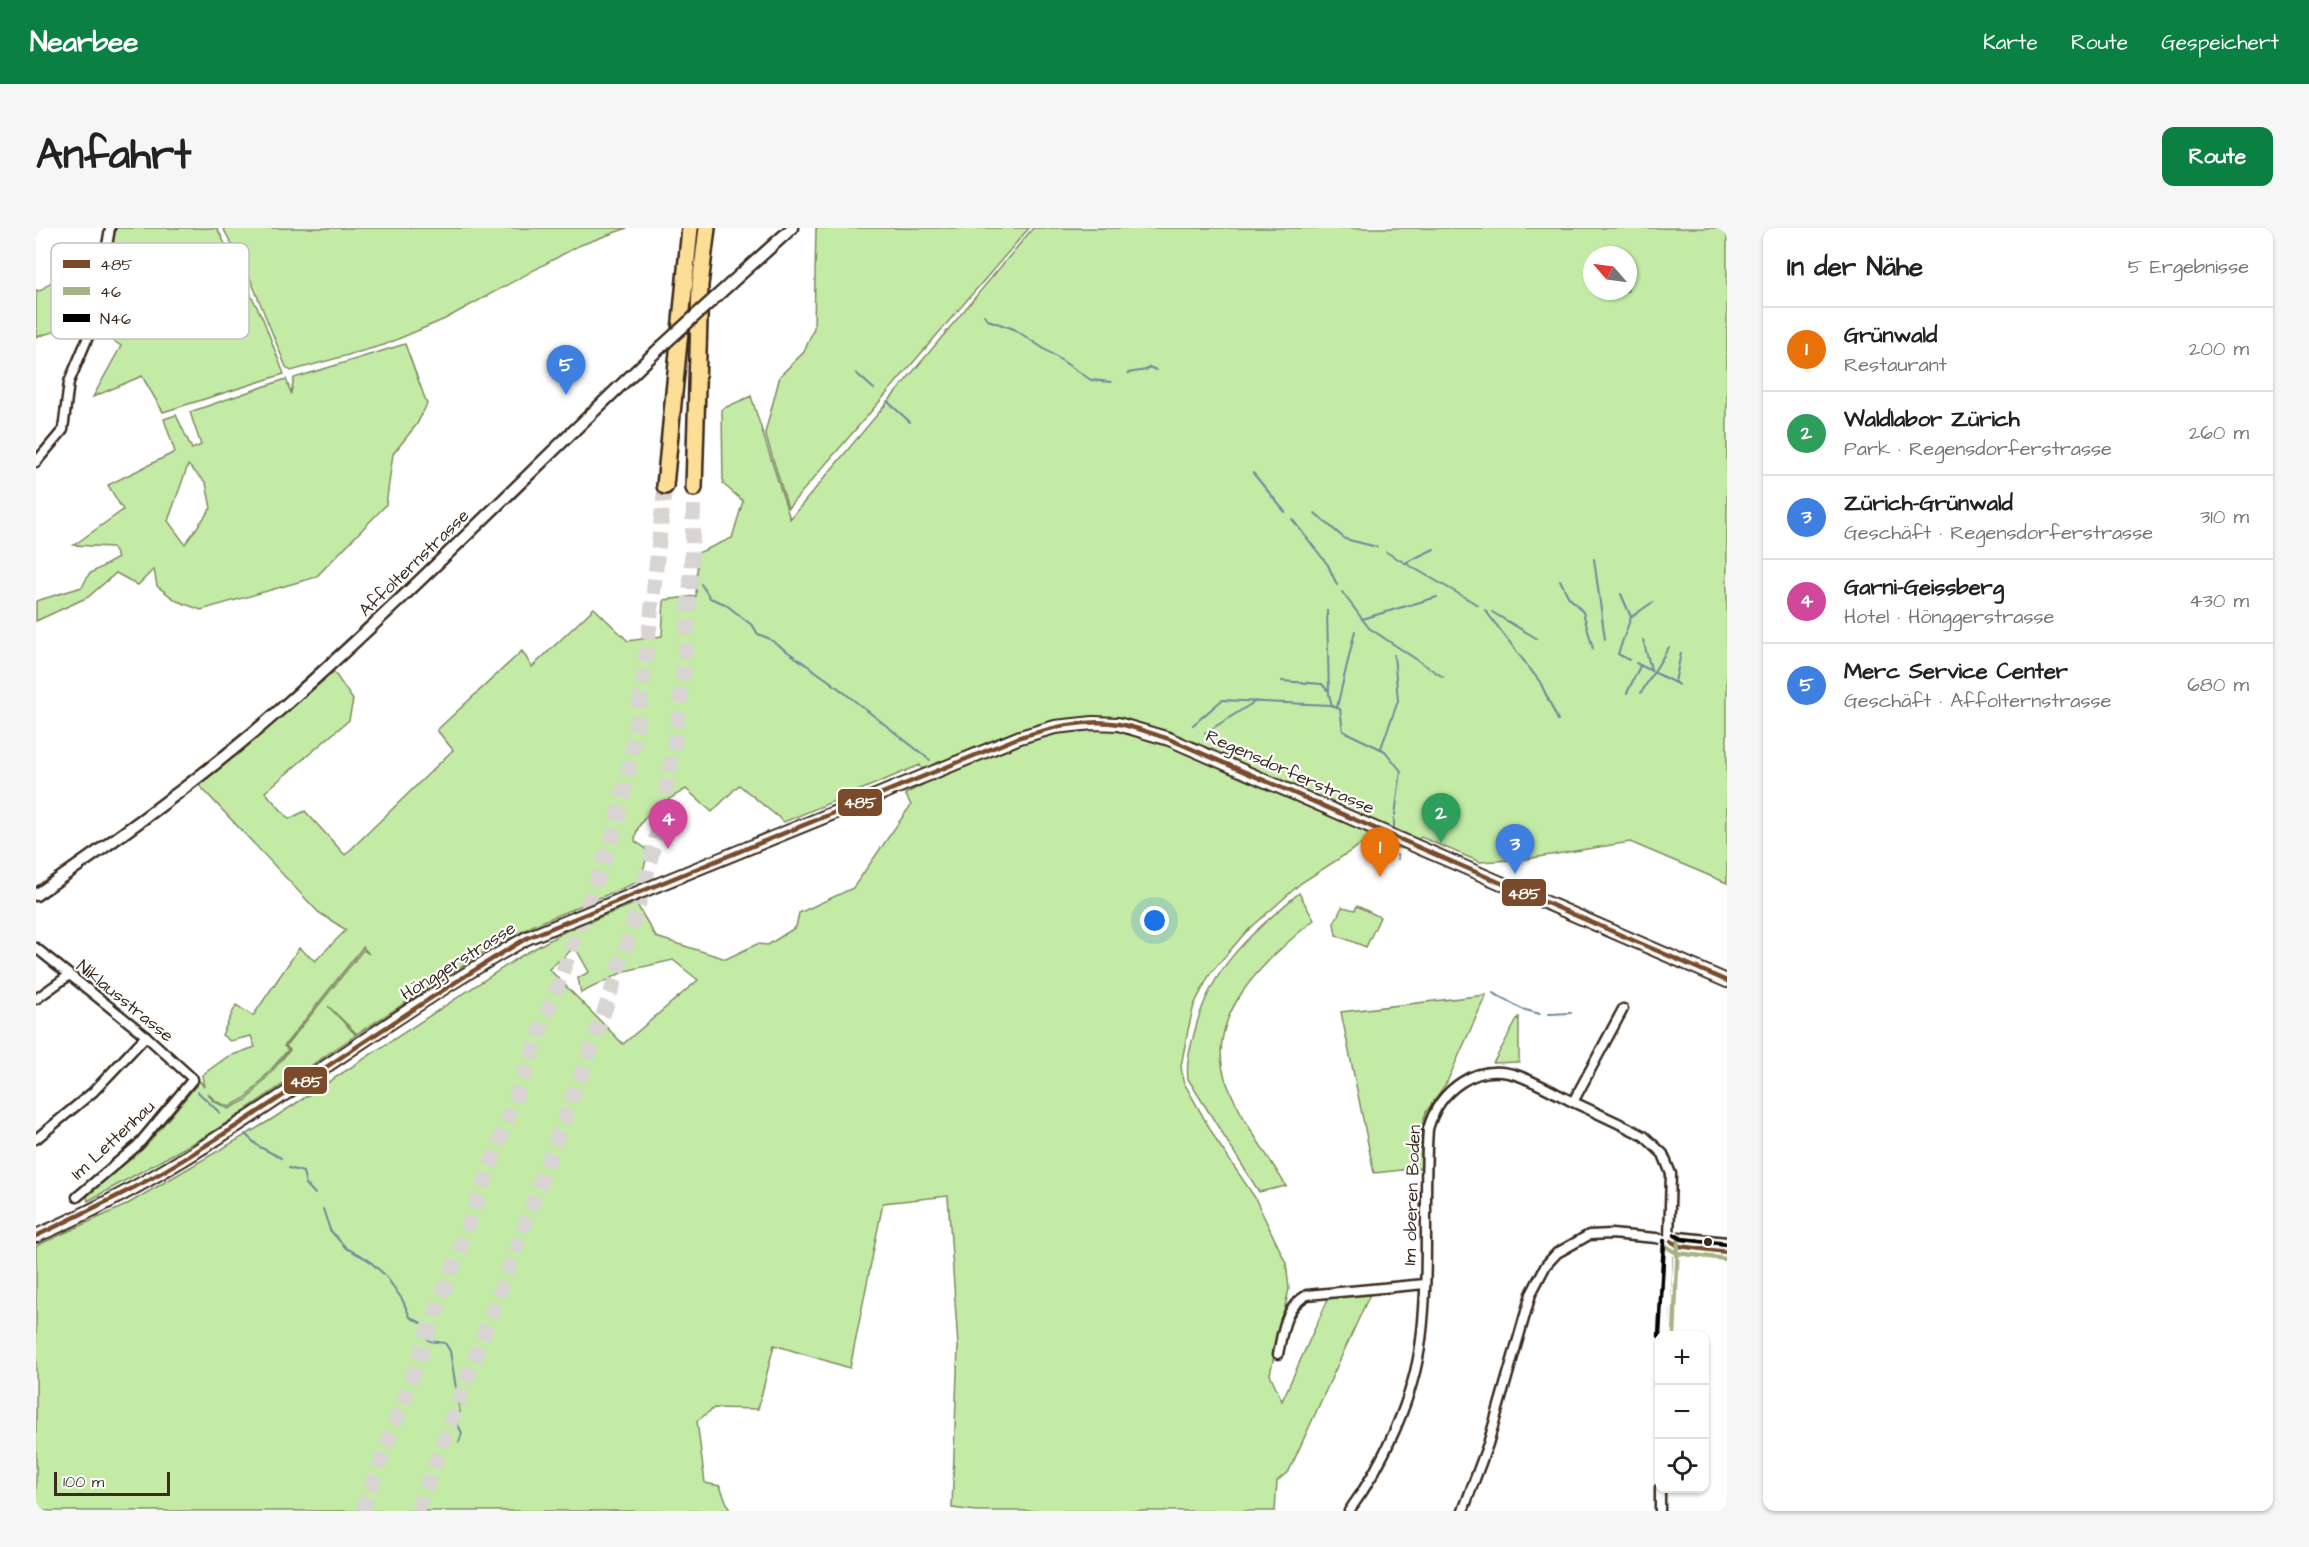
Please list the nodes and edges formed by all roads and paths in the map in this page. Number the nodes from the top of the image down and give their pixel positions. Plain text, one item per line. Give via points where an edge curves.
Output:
1 (110, 228) edge
2 (690, 228) edge
3 (707, 228) edge
4 (792, 228) edge
5 (107, 243) edge
6 (87, 339) edge
7 (36, 462) edge
8 (665, 486) tunnel mouth
9 (694, 488) tunnel mouth
10 (928, 773) joint
11 (36, 895) edge
12 (36, 948) edge
13 (68, 976) junction
14 (1727, 981) edge
15 (36, 999) edge
16 (1623, 1009) dead end
17 (146, 1036) junction
18 (193, 1079) joint
19 (1573, 1102) junction
20 (36, 1139) edge
21 (76, 1197) dead end
22 (36, 1236) edge
23 (1671, 1241) junction
24 (1727, 1242) edge
25 (1727, 1252) edge
26 (1425, 1284) junction
27 (1666, 1331) edge
28 (1278, 1354) dead end
29 (1660, 1493) edge
30 (1349, 1511) edge
31 (1463, 1511) edge
32 (1660, 1511) edge

1 - 5 street
2 - 8 highway
3 - 9 highway via 698,339
4 - 11 street, Affolternstrasse, bridge via 661,347 281,710 192,782
6 - 7 street via 69,382 63,430
10 - 14 main road, Regensdorferstrasse via 1054,727 1093,723 1143,730 1200,751
10 - 22 main road, Hönggerstrasse via 527,938 469,972 220,1139 106,1204
12 - 13 street, Niklausstrasse
13 - 15 street
13 - 17 street, Niklausstrasse
16 - 19 street
17 - 18 street, Niklausstrasse
17 - 20 street via 93,1092
18 - 21 street, Im Lettenhau via 138,1145
19 - 23 street, Im oberen Boden via 1644,1136 1663,1154 1671,1174
19 - 26 street, Im oberen Boden via 1520,1077 1492,1071 1464,1079 1442,1099 1428,1130
23 - 24 street via 1679,1237
23 - 25 street via 1679,1246
23 - 27 street, Im oberen Boden
23 - 31 street via 1589,1235 1564,1248 1546,1265 1531,1294 1488,1444
26 - 28 street via 1307,1295 1291,1307 1286,1317
26 - 30 street, Im oberen Boden via 1421,1342 1411,1387 1375,1469
29 - 32 street

